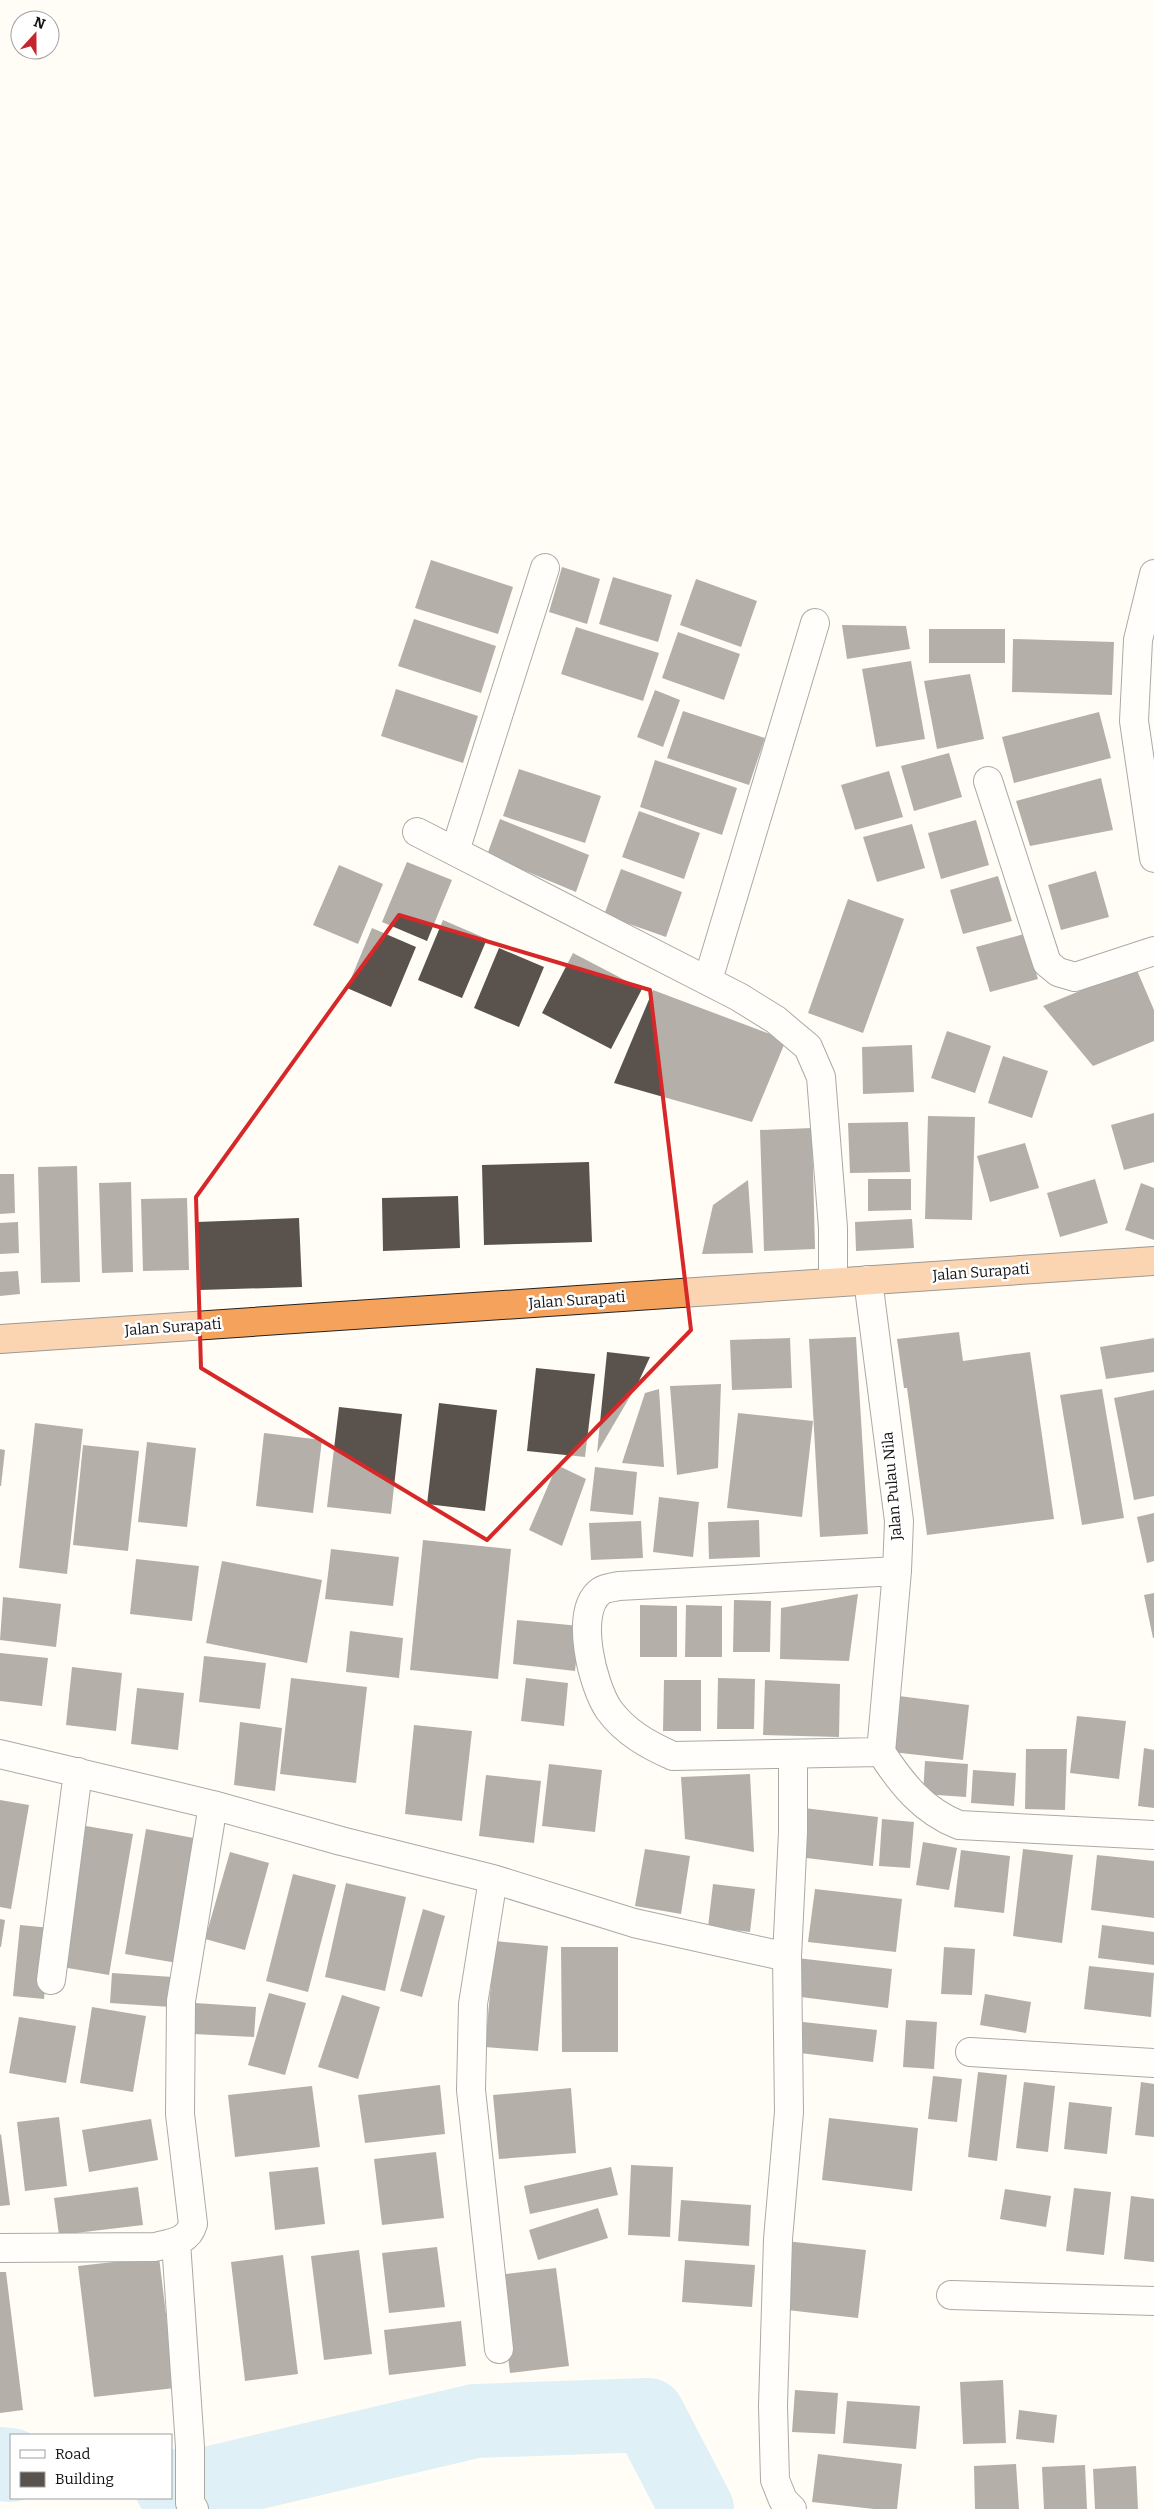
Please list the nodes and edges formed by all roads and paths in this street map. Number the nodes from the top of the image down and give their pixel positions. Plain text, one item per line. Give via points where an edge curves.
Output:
1 (545, 568) dead end
2 (1154, 574) edge
3 (815, 623) dead end
4 (988, 781) dead end
5 (417, 832) dead end
6 (455, 851) junction
7 (1154, 858) edge
8 (1154, 951) edge
9 (708, 980) junction
10 (1154, 1261) edge
11 (868, 1280) junction
12 (833, 1282) junction
13 (0, 1339) edge
14 (897, 1571) junction
15 (880, 1752) junction
16 (0, 1754) edge
17 (793, 1755) junction
18 (78, 1772) junction
19 (213, 1805) junction
20 (1154, 1835) edge
21 (493, 1878) junction
22 (787, 1957) junction
23 (51, 1980) dead end
24 (970, 2052) dead end
25 (1154, 2064) edge
26 (176, 2242) junction
27 (0, 2248) edge
28 (951, 2295) dead end
29 (1154, 2301) edge
30 (499, 2350) dead end
31 (192, 2506) edge
32 (792, 2509) edge

1 - 6 street
2 - 7 street via 1138,640 1134,721
3 - 9 street
4 - 8 street via 1047,963 1058,972 1075,977
5 - 6 street
6 - 9 street
9 - 12 street via 776,1020 808,1047 821,1077 833,1228
10 - 11 highway, Jalan Surapati
11 - 12 highway, Jalan Surapati
11 - 14 street, Jalan Pulau Nila via 899,1521
12 - 13 highway, Jalan Surapati
14 - 15 street, Jalan Pulau Nila
14 - 17 street via 619,1586 601,1591 595,1598 589,1610 586,1635 595,1681 608,1709 627,1730 673,1756
15 - 17 street
15 - 20 street via 905,1787 924,1805 940,1818 958,1825
16 - 18 street
17 - 22 street
18 - 19 street
18 - 23 street
19 - 21 street via 341,1841
19 - 26 street via 181,2001 180,2114 193,2224 187,2237
21 - 22 street via 634,1923
21 - 30 street via 473,2004 471,2090
22 - 32 street via 788,2112 778,2240 773,2406 775,2480 783,2500
24 - 25 street
26 - 27 street via 155,2247
26 - 31 street
28 - 29 street

